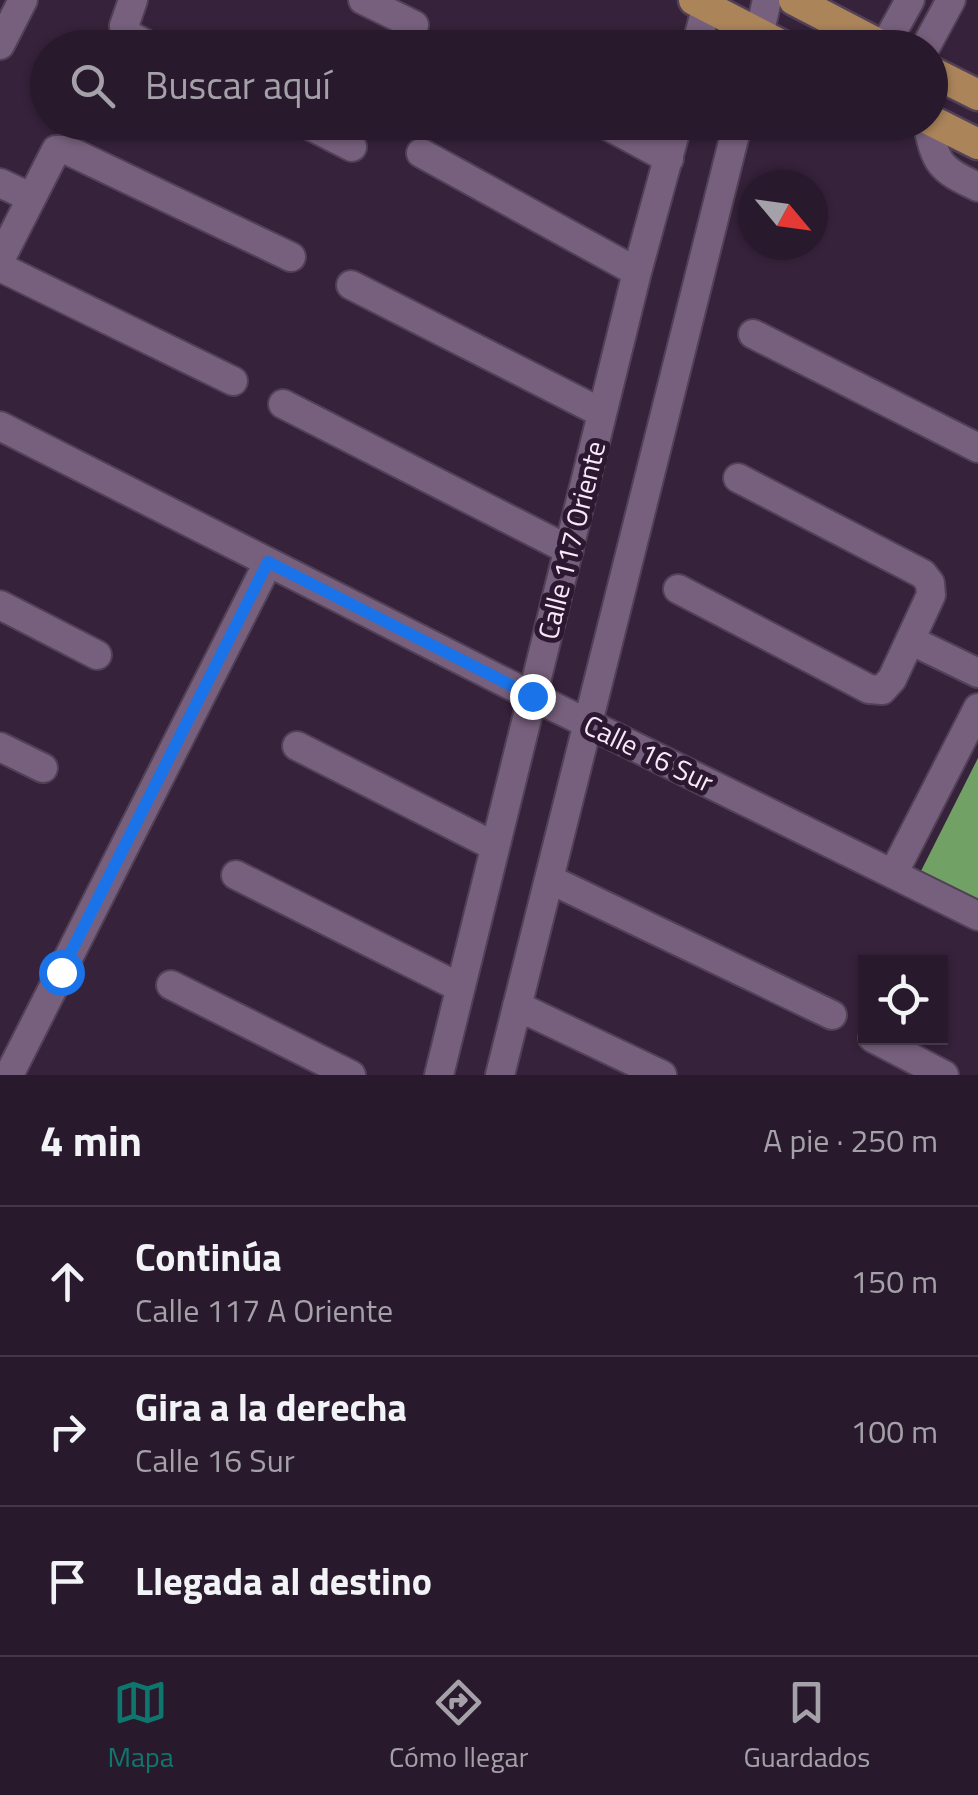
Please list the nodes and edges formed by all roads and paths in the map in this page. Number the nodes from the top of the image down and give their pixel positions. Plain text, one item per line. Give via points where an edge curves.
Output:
1 (23, 0) edge
2 (133, 0) edge
3 (363, 0) edge
4 (767, 0) edge
5 (794, 0) edge
6 (910, 0) edge
7 (951, 0) edge
8 (703, 2) edge
9 (414, 25) dead end
10 (126, 30) edge
11 (699, 30) edge
12 (744, 30) edge
13 (760, 30) edge
14 (852, 30) edge
15 (894, 30) edge
16 (935, 30) edge
17 (0, 45) edge
18 (948, 80) edge
19 (978, 95) edge
20 (948, 130) edge
21 (338, 140) edge
22 (634, 140) edge
23 (674, 140) edge
24 (734, 140) edge
25 (932, 140) edge
26 (978, 144) edge
27 (352, 147) dead end
28 (420, 153) dead end
29 (669, 159) junction
30 (0, 182) edge
31 (978, 187) edge
32 (30, 197) junction
33 (291, 257) dead end
34 (0, 261) edge
35 (637, 272) junction
36 (351, 285) dead end
37 (753, 334) dead end
38 (234, 382) dead end
39 (283, 404) dead end
40 (602, 413) junction
41 (0, 426) edge
42 (978, 448) edge
43 (738, 478) dead end
44 (569, 550) junction
45 (268, 562) junction
46 (678, 589) dead end
47 (0, 605) edge
48 (910, 640) junction
49 (98, 654) dead end
50 (978, 673) edge
51 (532, 696) junction
52 (978, 708) edge
53 (588, 723) junction
54 (0, 746) edge
55 (297, 746) dead end
56 (42, 768) dead end
57 (494, 846) junction
58 (893, 874) junction
59 (236, 875) dead end
60 (549, 880) junction
61 (978, 916) edge
62 (170, 985) dead end
63 (459, 988) junction
64 (518, 1006) junction
65 (832, 1014) dead end
66 (886, 1045) edge
67 (9, 1075) edge
68 (351, 1075) edge
69 (439, 1075) edge
70 (500, 1075) edge
71 (662, 1075) edge
72 (944, 1075) edge

1 - 17 street
2 - 10 street
3 - 9 street
4 - 13 street
5 - 14 main road
6 - 15 street
7 - 16 street
8 - 11 street
8 - 12 main road
18 - 19 main road
20 - 26 main road
21 - 27 street
22 - 29 street
23 - 29 street, Calle 117 Oriente
24 - 53 street
25 - 31 street via 936,162
28 - 35 street
29 - 35 street, Calle 117 Oriente
30 - 32 street
32 - 33 street via 49,158 67,150
32 - 34 street
34 - 38 street
35 - 40 street, Calle 117 Oriente
36 - 40 street
37 - 42 street
39 - 44 street
40 - 44 street, Calle 117 Oriente
41 - 45 street, Calle 16 Sur
43 - 48 street via 922,574 930,595
44 - 51 street, Calle 117 Oriente
45 - 51 street, Calle 16 Sur
45 - 67 street
46 - 48 street via 869,690 882,690 892,679
47 - 49 street
48 - 50 street
51 - 53 street, Calle 16 Sur
51 - 57 street, Calle 117 Oriente
52 - 58 street
53 - 58 street, Calle 16 Sur
53 - 60 street
54 - 56 street
55 - 57 street
57 - 63 street, Calle 117 Oriente
58 - 61 street, Calle 16 Sur
59 - 63 street
60 - 64 street
60 - 65 street
62 - 68 street
63 - 69 street, Calle 117 Oriente
64 - 70 street
64 - 71 street
66 - 72 street

